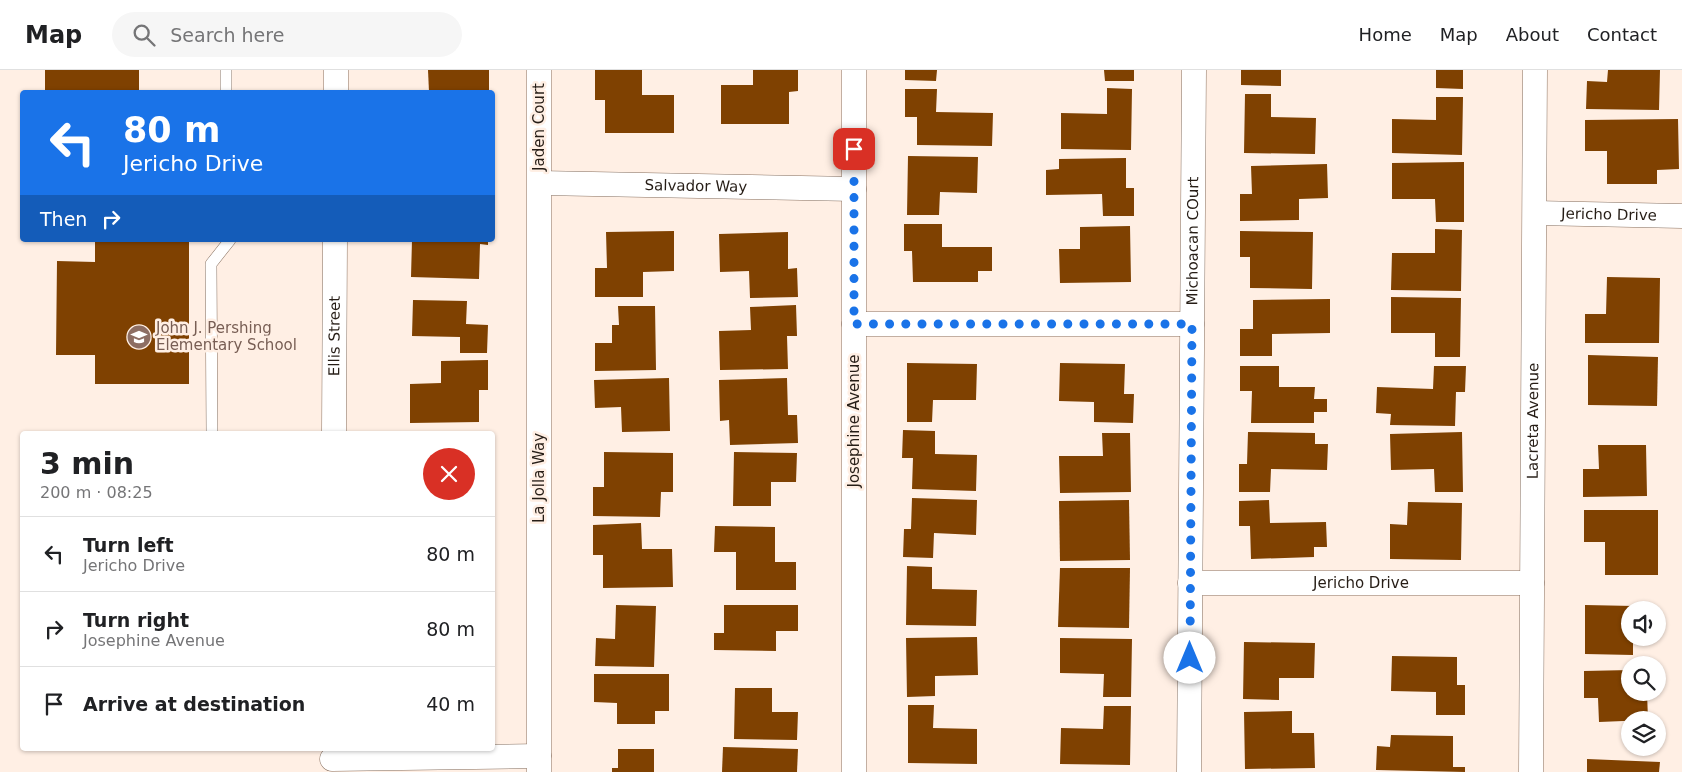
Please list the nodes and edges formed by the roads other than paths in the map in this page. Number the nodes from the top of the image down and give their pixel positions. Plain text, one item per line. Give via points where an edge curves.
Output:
1 (226, 70) edge
2 (336, 70) edge
3 (539, 70) edge
4 (854, 70) edge
5 (1194, 70) edge
6 (1535, 70) edge
7 (226, 90) edge
8 (336, 90) edge
9 (540, 183) junction
10 (854, 189) junction
11 (1535, 213) junction
12 (1682, 216) edge
13 (228, 242) edge
14 (335, 242) edge
15 (854, 324) junction
16 (1192, 324) junction
17 (212, 431) edge
18 (334, 431) edge
19 (1190, 583) junction
20 (1532, 583) junction
21 (332, 760) edge
22 (539, 764) edge
23 (854, 772) edge
24 (1189, 772) edge
25 (1531, 772) edge

1 - 7 lane
2 - 8 street
3 - 9 street, Jaden Court
4 - 10 street, Josephine Avenue
5 - 16 street, Michoacan COurt
6 - 11 street, Lacreta Avenue
9 - 10 street, Salvador Way
9 - 22 street, La Jolla Way
10 - 15 street, Josephine Avenue
11 - 12 street, Jericho Drive
11 - 20 street, Lacreta Avenue
13 - 17 lane via 211,264
14 - 18 street, Ellis Street
15 - 16 street
15 - 23 street, Josephine Avenue
16 - 19 street, Michoacan COurt
19 - 20 street, Jericho Drive
19 - 24 street, Michoacan COurt
20 - 25 street, Lacreta Avenue
21 - 22 street

